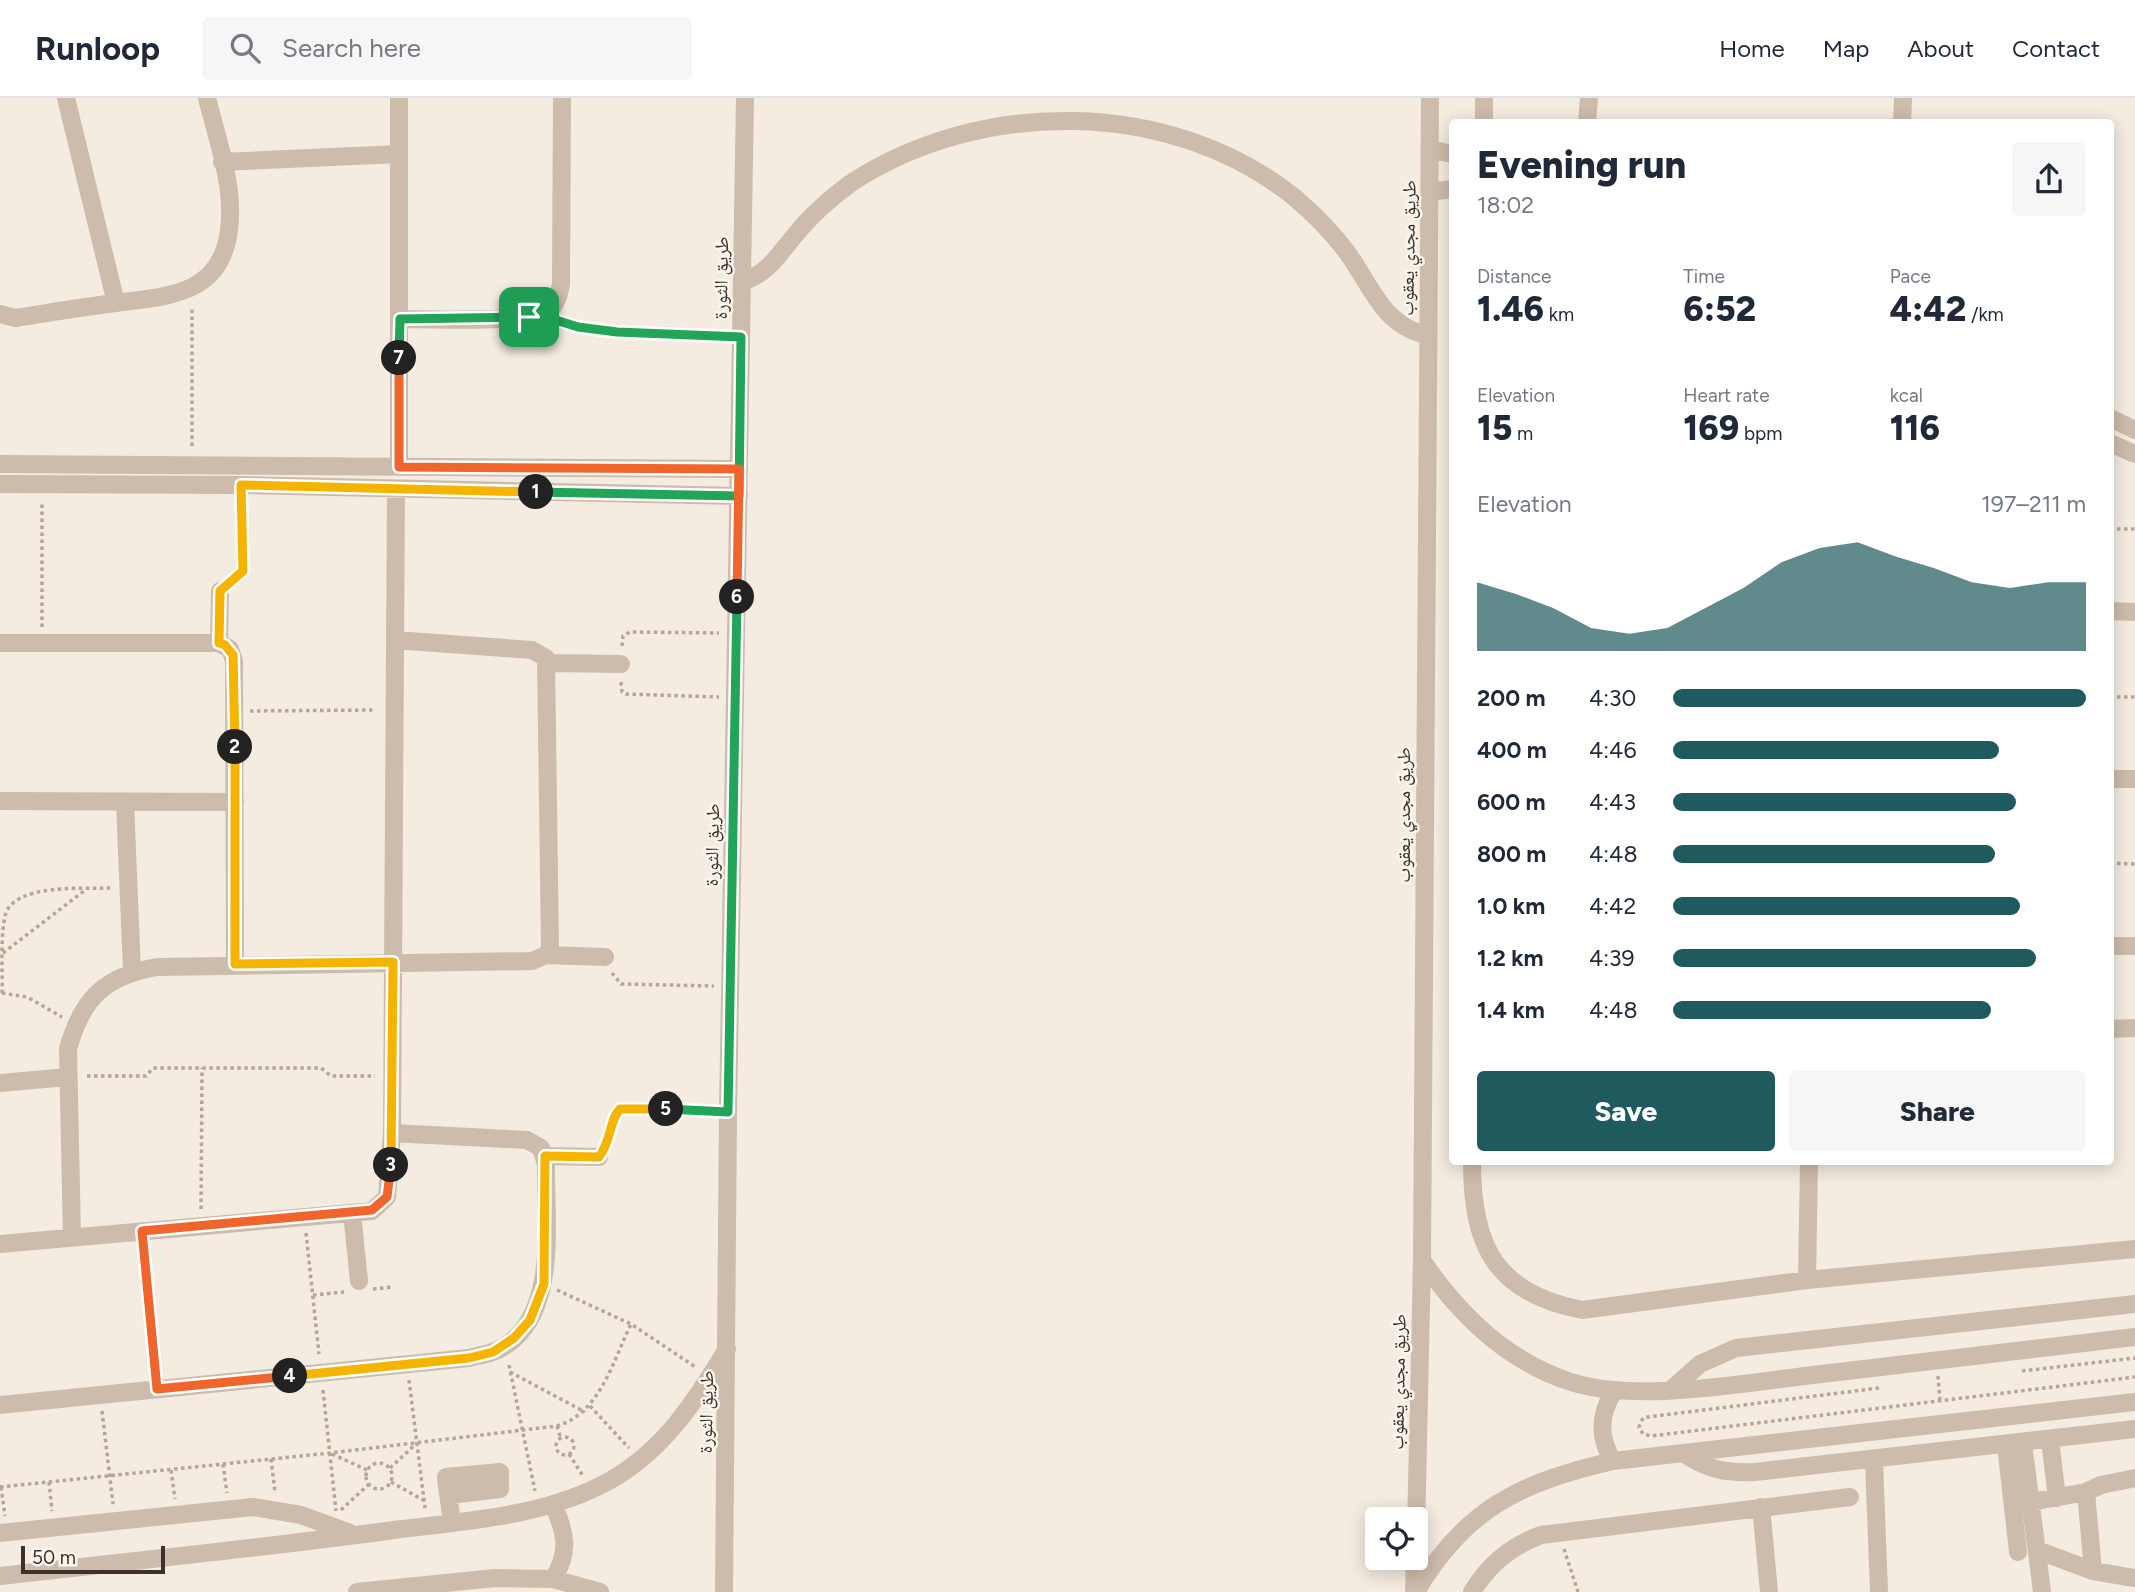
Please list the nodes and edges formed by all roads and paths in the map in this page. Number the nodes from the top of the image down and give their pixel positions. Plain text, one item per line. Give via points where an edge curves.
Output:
1 (66, 98) edge
2 (207, 98) edge
3 (399, 98) edge
4 (562, 98) edge
5 (745, 98) edge
6 (1430, 98) edge
7 (1484, 98) edge
8 (1589, 98) edge
9 (1903, 98) edge
10 (1485, 119) edge
11 (1587, 119) edge
12 (1902, 119) edge
13 (1430, 149) junction
14 (1449, 153) edge
15 (399, 154) junction
16 (222, 162) junction
17 (1449, 189) edge
18 (1430, 192) junction
19 (742, 282) junction
20 (192, 288) junction
21 (116, 303) junction
22 (0, 314) edge
23 (540, 315) junction
24 (400, 319) junction
25 (1427, 335) junction
26 (741, 337) junction
27 (2114, 420) edge
28 (2135, 430) edge
29 (2114, 445) edge
30 (2135, 454) edge
31 (0, 464) edge
32 (192, 465) junction
33 (399, 467) junction
34 (739, 469) junction
35 (0, 484) edge
36 (42, 484) junction
37 (241, 485) junction
38 (396, 489) junction
39 (739, 496) junction
40 (2114, 529) edge
41 (2135, 529) edge
42 (220, 591) joint
43 (2114, 611) edge
44 (2135, 612) edge
45 (736, 633) junction
46 (395, 640) junction
47 (0, 643) edge
48 (42, 643) junction
49 (219, 643) junction
50 (547, 663) junction
51 (621, 664) junction
52 (735, 697) junction
53 (2114, 697) edge
54 (2135, 697) edge
55 (395, 710) junction
56 (234, 711) junction
57 (2114, 779) edge
58 (2135, 779) edge
59 (0, 801) edge
60 (125, 802) junction
61 (235, 802) junction
62 (2114, 863) edge
63 (2135, 864) edge
64 (129, 887) junction
65 (86, 889) junction
66 (2114, 946) edge
67 (2135, 946) edge
68 (3, 953) junction
69 (546, 955) junction
70 (606, 957) joint
71 (393, 962) junction
72 (235, 964) junction
73 (132, 972) junction
74 (730, 986) junction
75 (1, 993) edge
76 (75, 1024) junction
77 (2135, 1028) edge
78 (2114, 1029) edge
79 (202, 1068) junction
80 (392, 1076) junction
81 (67, 1077) junction
82 (0, 1083) edge
83 (728, 1112) junction
84 (392, 1133) junction
85 (545, 1156) junction
86 (599, 1157) joint
87 (1472, 1165) edge
88 (1809, 1165) edge
89 (352, 1213) junction
90 (201, 1226) junction
91 (142, 1231) junction
92 (72, 1238) junction
93 (0, 1244) edge
94 (2135, 1249) edge
95 (1422, 1260) junction
96 (1807, 1280) junction
97 (359, 1281) dead end
98 (544, 1284) junction
99 (2135, 1304) edge
100 (631, 1324) junction
101 (2135, 1337) edge
102 (505, 1346) junction
103 (728, 1347) junction
104 (2135, 1358) edge
105 (1937, 1360) junction
106 (407, 1364) junction
107 (2017, 1371) dead end
108 (510, 1372) junction
109 (710, 1377) junction
110 (2135, 1377) edge
111 (1952, 1378) dead end
112 (1939, 1380) junction
113 (1925, 1382) dead end
114 (1883, 1387) dead end
115 (1673, 1388) junction
116 (157, 1389) junction
117 (1614, 1391) junction
118 (100, 1395) junction
119 (1940, 1400) junction
120 (2135, 1402) edge
121 (0, 1405) edge
122 (590, 1406) junction
123 (585, 1412) junction
124 (1942, 1424) junction
125 (556, 1426) junction
126 (2135, 1429) edge
127 (522, 1430) junction
128 (561, 1439) junction
129 (2050, 1440) junction
130 (417, 1443) junction
131 (2015, 1444) junction
132 (330, 1453) junction
133 (569, 1454) junction
134 (1683, 1454) junction
135 (271, 1459) junction
136 (641, 1460) junction
137 (1874, 1460) junction
138 (1613, 1461) junction
139 (223, 1464) junction
140 (390, 1468) junction
141 (171, 1470) junction
142 (367, 1470) junction
143 (110, 1476) junction
144 (2135, 1478) edge
145 (49, 1482) junction
146 (391, 1482) junction
147 (369, 1484) junction
148 (0, 1487) edge
149 (591, 1490) junction
150 (2087, 1492) junction
151 (449, 1495) dead end
152 (1850, 1497) dead end
153 (2057, 1498) junction
154 (425, 1501) junction
155 (2031, 1502) junction
156 (545, 1507) junction
157 (1417, 1507) edge
158 (1761, 1507) junction
159 (229, 1508) junction
160 (276, 1509) junction
161 (177, 1514) junction
162 (337, 1514) dead end
163 (115, 1520) junction
164 (452, 1522) junction
165 (427, 1526) junction
166 (54, 1527) junction
167 (1558, 1531) junction
168 (4, 1532) edge
169 (357, 1535) junction
170 (2037, 1550) junction
171 (2018, 1552) dead end
172 (1415, 1570) edge
173 (2093, 1571) junction
174 (0, 1576) edge
175 (2135, 1578) edge
176 (553, 1579) junction
177 (386, 1590) edge
178 (357, 1592) edge
179 (600, 1592) edge
180 (724, 1592) edge
181 (1415, 1592) edge
182 (1472, 1592) edge
183 (1578, 1592) edge
184 (1769, 1592) edge
185 (1879, 1592) edge
186 (2042, 1592) edge

1 - 21 street
2 - 16 street
3 - 15 street
4 - 23 street via 561,284 551,309
5 - 19 street, طريق الثورة
6 - 13 street, طريق مجدي يعقوب
7 - 10 street
8 - 11 street
9 - 12 street
13 - 14 street
13 - 18 street, طريق مجدي يعقوب
15 - 16 street
15 - 24 street
16 - 20 street via 229,211 225,246 218,262
17 - 18 street
18 - 25 street, طريق مجدي يعقوب
19 - 25 street via 771,267 796,233 850,184 913,147 983,123 1055,114 1092,115 1187,136 1264,174 1320,221 1344,248 1390,318 1407,330
19 - 26 street, طريق الثورة
20 - 21 street via 173,296
20 - 32 path
21 - 22 street via 15,318
23 - 24 street
23 - 26 path via 578,327 617,332
24 - 33 street
25 - 95 street, طريق مجدي يعقوب
26 - 34 street, طريق الثورة
27 - 28 street
29 - 30 street
31 - 32 street
32 - 33 street
33 - 34 street
34 - 39 street, طريق الثورة
35 - 36 street
36 - 37 street
36 - 48 path
37 - 38 street
37 - 42 path via 243,571
38 - 39 street
38 - 46 street
39 - 45 street, طريق الثورة
40 - 41 path
42 - 49 street
43 - 44 street
45 - 51 path via 626,633
45 - 52 street, طريق الثورة
46 - 50 street via 532,650 542,653
46 - 55 street
47 - 48 street
48 - 49 street
49 - 56 street via 233,655
50 - 51 street
50 - 69 street via 550,948
51 - 52 path via 621,689 626,694
52 - 74 street, طريق الثورة
53 - 54 path
55 - 56 path
55 - 71 street
56 - 61 street
57 - 58 street
59 - 60 street
60 - 61 street
60 - 64 street
61 - 72 street
62 - 63 path
64 - 65 path
64 - 73 street
65 - 68 path
65 - 68 path via 37,892 12,902 5,913
66 - 67 street
68 - 75 path
69 - 70 street
69 - 71 street via 532,961
70 - 74 path via 614,980 621,984
71 - 72 street
71 - 80 street
72 - 73 street
73 - 76 street via 108,983 89,1001
74 - 83 street, طريق الثورة
75 - 76 path via 27,997
76 - 81 street
77 - 78 street
79 - 80 path via 321,1068 331,1076
79 - 81 path via 153,1068 143,1076
79 - 90 path
80 - 84 street
81 - 82 street
81 - 92 street
83 - 86 path via 620,1109 612,1120 608,1146
83 - 103 street, طريق الثورة
84 - 85 street via 527,1140
84 - 89 street via 387,1197 372,1210
85 - 86 street
85 - 98 street
87 - 96 street via 1474,1216 1484,1245 1501,1271 1524,1291 1552,1304 1582,1310
88 - 96 street
89 - 90 street
89 - 97 street
90 - 91 street
91 - 92 street
91 - 116 path
92 - 93 street
94 - 96 street
95 - 117 street via 1445,1295 1502,1347 1571,1382
95 - 157 street, طريق مجدي يعقوب
98 - 100 path
98 - 102 street via 530,1320
99 - 115 street via 1735,1348 1700,1364
100 - 109 path
100 - 122 path
101 - 105 street
102 - 106 street via 469,1358
102 - 108 path
103 - 109 street
103 - 180 street, طريق الثورة
104 - 107 path
105 - 112 path
105 - 115 street
106 - 116 street
106 - 130 path
108 - 123 path
108 - 127 path
109 - 136 street via 683,1417
110 - 119 path
111 - 112 path
112 - 113 path
112 - 119 path
114 - 119 path via 1648,1417 1639,1427 1651,1436
115 - 117 street
116 - 118 street
117 - 138 street via 1602,1413 1601,1426
118 - 121 street
118 - 143 path
119 - 124 path
120 - 124 street
122 - 123 path
122 - 136 path
123 - 125 path
124 - 134 street
125 - 127 path
125 - 128 path
126 - 129 street
127 - 130 path
127 - 156 path
128 - 133 path via 557,1450
128 - 133 path via 572,1440
129 - 131 street
129 - 153 street
130 - 132 path
130 - 140 path
130 - 154 path
131 - 137 street
131 - 155 street
131 - 171 street
132 - 135 path
132 - 142 path
133 - 149 path
134 - 137 street via 1719,1472
134 - 138 street
135 - 139 path
135 - 160 path
136 - 149 street
137 - 185 street
138 - 181 street via 1532,1484 1491,1507 1435,1559
139 - 141 path
139 - 159 path
140 - 142 path via 378,1463
140 - 146 path
141 - 143 path
141 - 161 path
142 - 147 path
143 - 145 path
143 - 163 path
144 - 150 street
145 - 148 path
145 - 166 path
146 - 147 path via 381,1489
146 - 154 path
147 - 162 path
148 - 168 path
149 - 156 street
150 - 153 street
150 - 173 street
151 - 164 street
152 - 158 street
153 - 155 street
154 - 165 path
155 - 170 street
156 - 164 street
156 - 176 street via 565,1537 565,1552
158 - 167 street
158 - 184 street
159 - 160 street
159 - 161 street
160 - 169 street
161 - 163 street
163 - 166 street
164 - 165 street
165 - 169 street
166 - 168 street
167 - 182 street via 1508,1551
167 - 183 path
169 - 174 street
170 - 173 street
170 - 186 street
172 - 181 street
173 - 175 street
176 - 177 street via 495,1578
176 - 179 street
177 - 178 street

